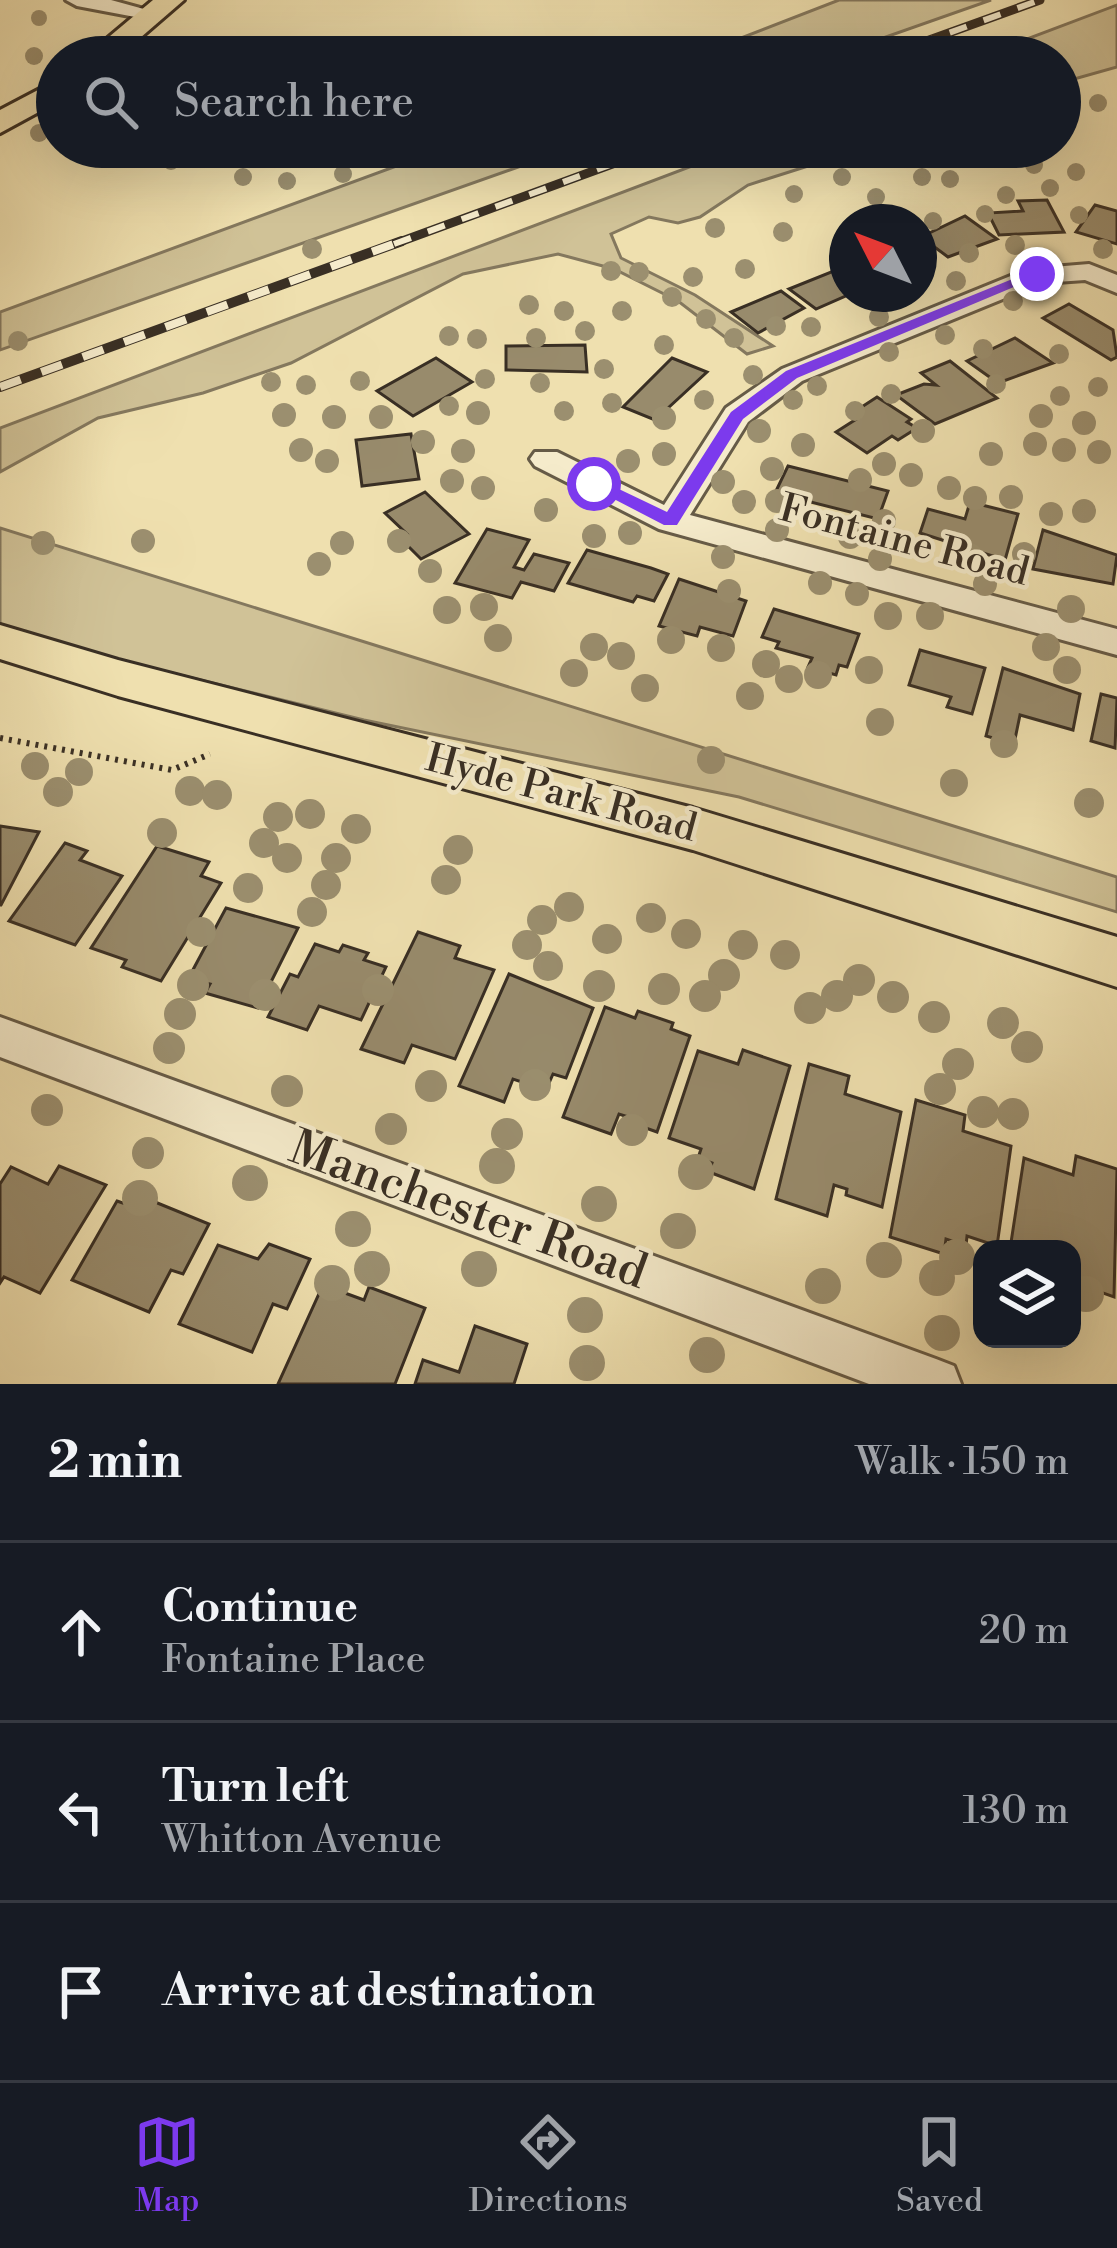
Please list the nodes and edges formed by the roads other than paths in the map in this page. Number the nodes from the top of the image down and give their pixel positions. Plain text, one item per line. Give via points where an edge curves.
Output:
1 (77, 0) edge
2 (160, 7) edge
3 (125, 36) edge
4 (36, 101) edge
5 (0, 123) edge
6 (1117, 285) edge
7 (546, 459) dead end
8 (670, 521) junction
9 (0, 642) edge
10 (1117, 642) edge
11 (1117, 962) edge
12 (0, 1037) edge
13 (936, 1384) edge

1 - 2 street
2 - 3 main road
4 - 5 main road
6 - 8 street via 1089,272 1037,274 791,375 737,416
7 - 8 street, Fontaine Road
8 - 10 street, Fontaine Road
9 - 11 main road, Hyde Park Road via 693,829
12 - 13 street, Manchester Road

